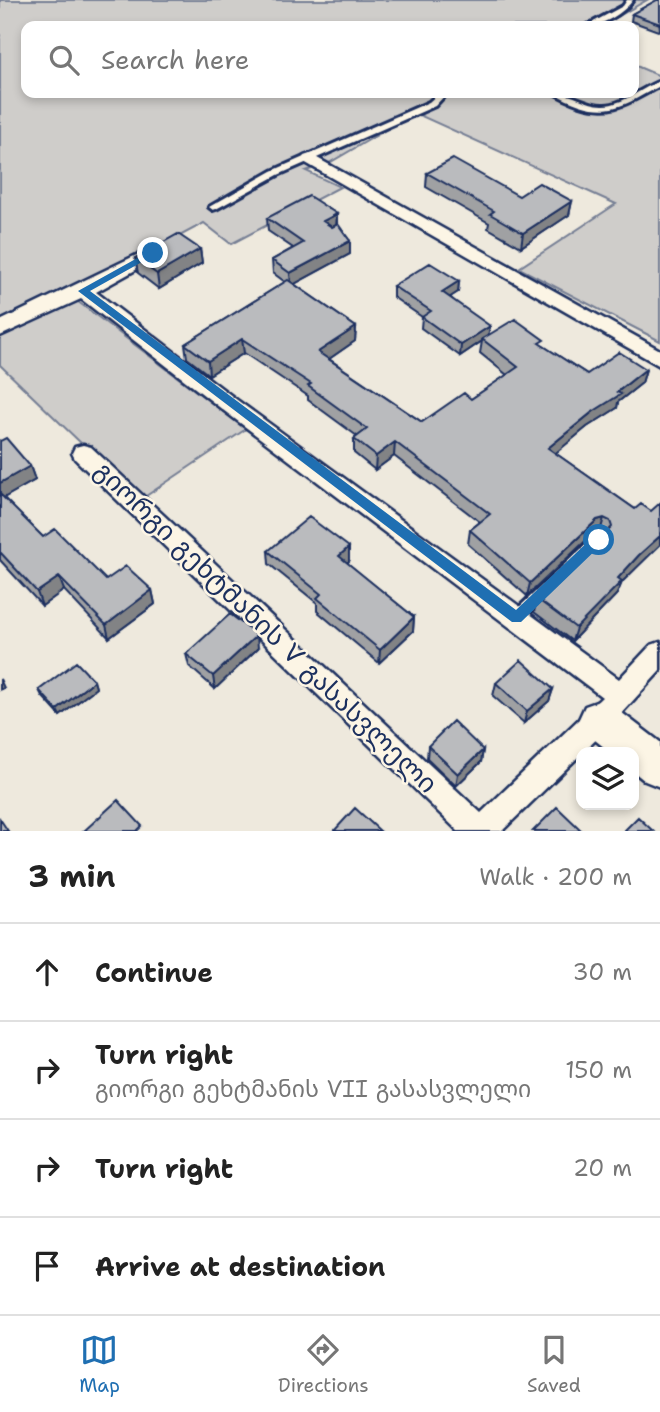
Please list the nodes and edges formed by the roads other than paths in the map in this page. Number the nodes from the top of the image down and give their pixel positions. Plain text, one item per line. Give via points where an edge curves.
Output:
1 (630, 0) edge
2 (598, 21) edge
3 (660, 83) edge
4 (639, 93) edge
5 (438, 98) edge
6 (572, 98) edge
7 (629, 98) edge
8 (310, 159) junction
9 (213, 207) dead end
10 (153, 253) edge
11 (83, 291) junction
12 (0, 329) edge
13 (660, 359) edge
14 (83, 453) dead end
15 (599, 540) edge
16 (516, 618) junction
17 (660, 653) edge
18 (610, 708) junction
19 (660, 767) edge
20 (481, 831) edge

1 - 2 lane
3 - 4 lane
5 - 8 lane
6 - 7 lane via 604,110
8 - 9 lane
8 - 13 street
10 - 11 street
11 - 12 street
11 - 16 street
14 - 20 street, გიორგი გეხტმანის V გასასვლელი
15 - 16 lane
16 - 18 street
17 - 18 street
18 - 19 street
18 - 20 street

